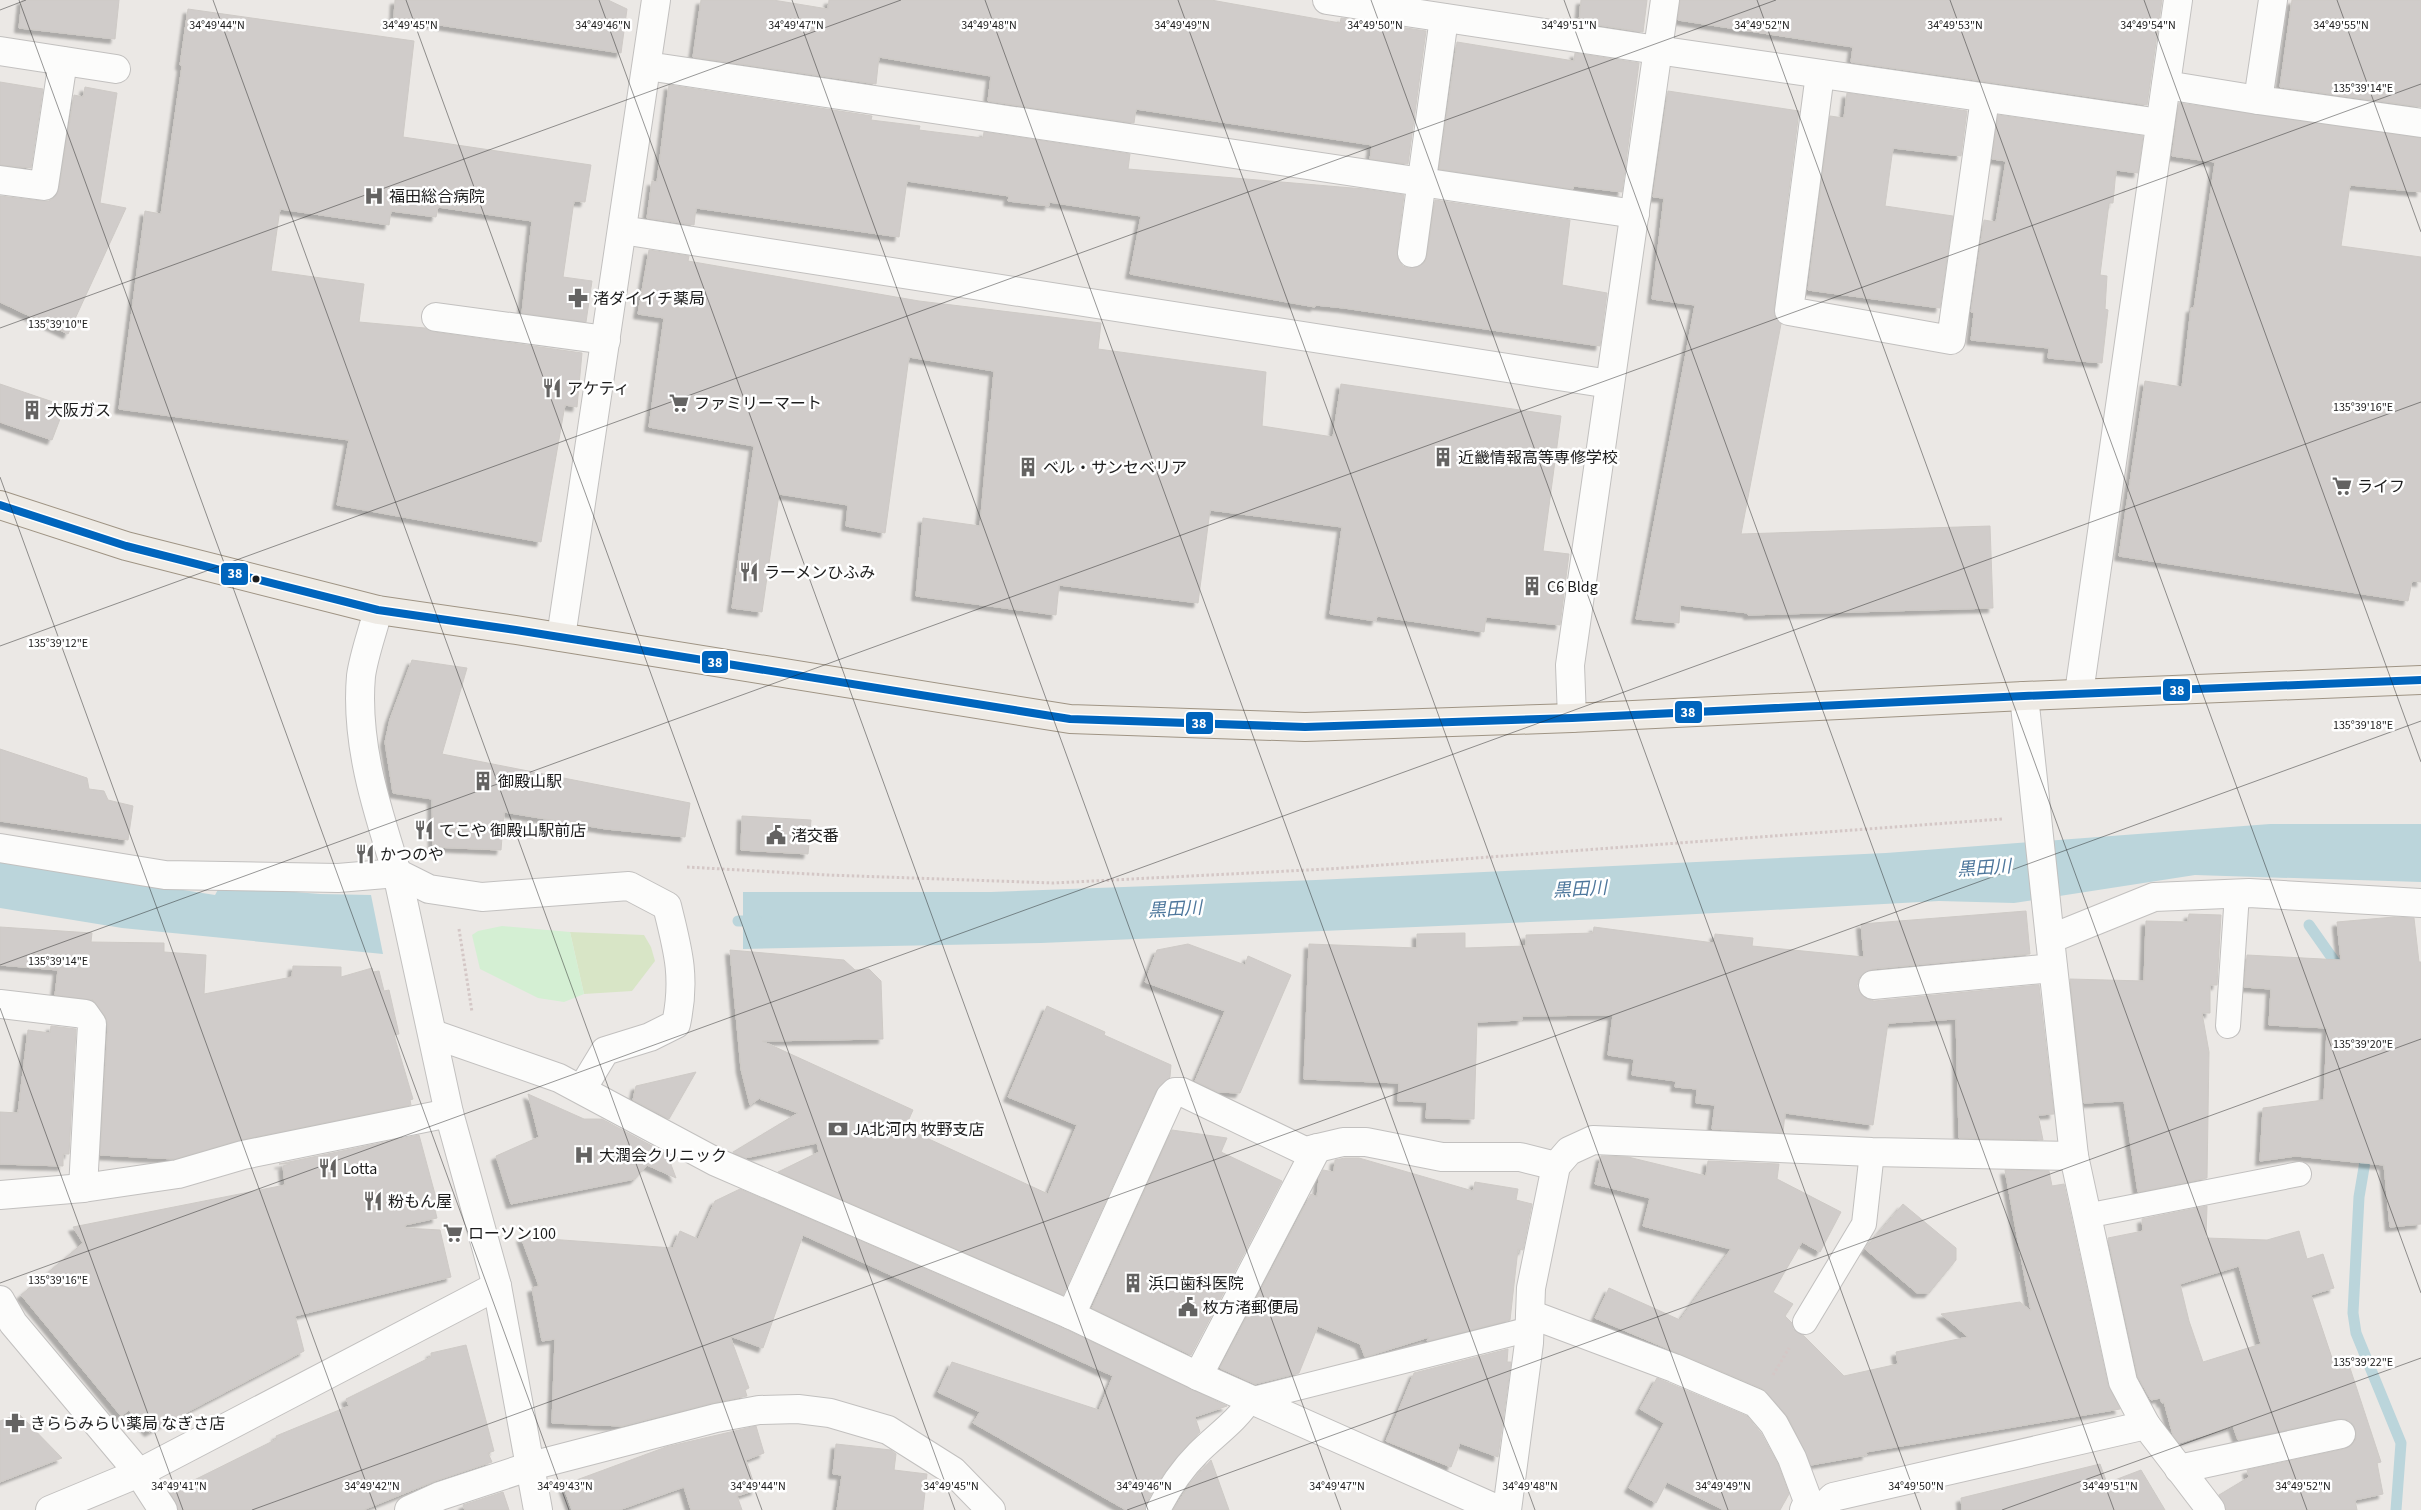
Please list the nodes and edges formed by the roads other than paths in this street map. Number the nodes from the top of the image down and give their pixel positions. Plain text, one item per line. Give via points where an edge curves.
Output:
1 (656, 0) edge
2 (1327, 0) edge
3 (1665, 0) edge
4 (2178, 0) edge
5 (2273, 0) edge
6 (1411, 6) edge
7 (1444, 18) junction
8 (1658, 50) junction
9 (0, 51) edge
10 (63, 61) junction
11 (647, 66) junction
12 (116, 69) dead end
13 (1820, 74) junction
14 (2166, 84) junction
15 (1985, 98) junction
16 (2258, 100) junction
17 (2160, 123) junction
18 (2421, 123) edge
19 (0, 180) edge
20 (1422, 182) junction
21 (1635, 214) junction
22 (622, 230) junction
23 (1412, 254) dead end
24 (436, 317) dead end
25 (606, 340) junction
26 (1610, 384) junction
27 (0, 505) edge
28 (378, 610) junction
29 (561, 637) junction
30 (2421, 680) edge
31 (2078, 694) junction
32 (2024, 696) junction
33 (1572, 718) junction
34 (0, 848) edge
35 (397, 873) junction
36 (2237, 894) junction
37 (2421, 903) edge
38 (2050, 939) junction
39 (2053, 968) junction
40 (1873, 985) dead end
41 (0, 1004) edge
42 (2228, 1026) dead end
43 (433, 1034) junction
44 (582, 1089) junction
45 (449, 1113) junction
46 (1317, 1148) junction
47 (1872, 1152) junction
48 (2074, 1156) junction
49 (1556, 1166) junction
50 (2299, 1174) dead end
51 (83, 1188) junction
52 (0, 1195) edge
53 (2086, 1216) junction
54 (497, 1286) junction
55 (0, 1300) edge
56 (1071, 1315) junction
57 (1530, 1322) junction
58 (1804, 1322) road end
59 (1198, 1376) junction
60 (1250, 1400) junction
61 (2146, 1425) junction
62 (2341, 1434) dead end
63 (530, 1466) junction
64 (2179, 1469) junction
65 (139, 1473) junction
66 (50, 1510) edge
67 (163, 1510) edge
68 (409, 1510) edge
69 (538, 1510) edge
70 (990, 1510) edge
71 (1158, 1510) edge
72 (1499, 1510) edge
73 (1507, 1510) edge
74 (1804, 1510) edge
75 (1820, 1510) edge
76 (2210, 1510) edge

1 - 11 street
2 - 6 street
3 - 8 street
4 - 14 street
5 - 16 street
6 - 7 street
7 - 8 street
7 - 20 street
8 - 13 street
8 - 21 street
9 - 10 street
10 - 12 street
10 - 19 street via 44,186
11 - 20 street
11 - 22 street
13 - 15 street
13 - 15 street via 1789,311 1951,340
14 - 16 street
14 - 17 street
15 - 17 street
16 - 18 street
17 - 31 street
20 - 21 street
20 - 23 street
21 - 26 street
22 - 25 street
22 - 26 street
24 - 25 street
25 - 29 street
26 - 33 street via 1570,665
27 - 28 main road via 126,546
28 - 29 main road
28 - 35 street via 362,675 360,724 372,784
29 - 33 main road via 1070,719 1305,727
30 - 31 main road
31 - 32 main road
32 - 33 main road
32 - 38 street
34 - 35 street via 165,875 338,878
35 - 43 street
35 - 44 street via 429,889 482,897 630,886 667,906 681,960 681,1000 676,1024 650,1037 605,1052
36 - 37 street
36 - 38 street via 2154,897
36 - 42 lane
38 - 39 street
39 - 40 street
39 - 48 street
41 - 51 street via 85,1014 92,1024
43 - 44 street
43 - 45 street
44 - 56 street via 716,1162
45 - 51 street via 243,1155 178,1174
45 - 54 street
46 - 49 street via 1343,1142 1366,1142 1442,1157 1520,1157
46 - 56 street via 1305,1151 1182,1092 1175,1092
46 - 59 street
47 - 48 street
47 - 49 street via 1593,1140 1569,1151
47 - 58 lane via 1864,1224
48 - 53 street
49 - 57 street via 1532,1288
50 - 53 lane
51 - 52 street
53 - 61 street via 2123,1382
54 - 63 street
54 - 65 street
55 - 65 street via 13,1323
56 - 59 street
57 - 60 lane
57 - 73 street
57 - 74 street via 1674,1368 1756,1403 1774,1424 1792,1458 1808,1502
59 - 60 street
60 - 71 lane via 1173,1481
60 - 72 street
61 - 64 street
61 - 75 street via 1833,1497
62 - 64 street
63 - 68 street via 440,1496
63 - 69 street
63 - 70 street via 716,1418 759,1410 798,1409 830,1413 888,1430 953,1470
64 - 76 street
65 - 66 street
65 - 67 street

